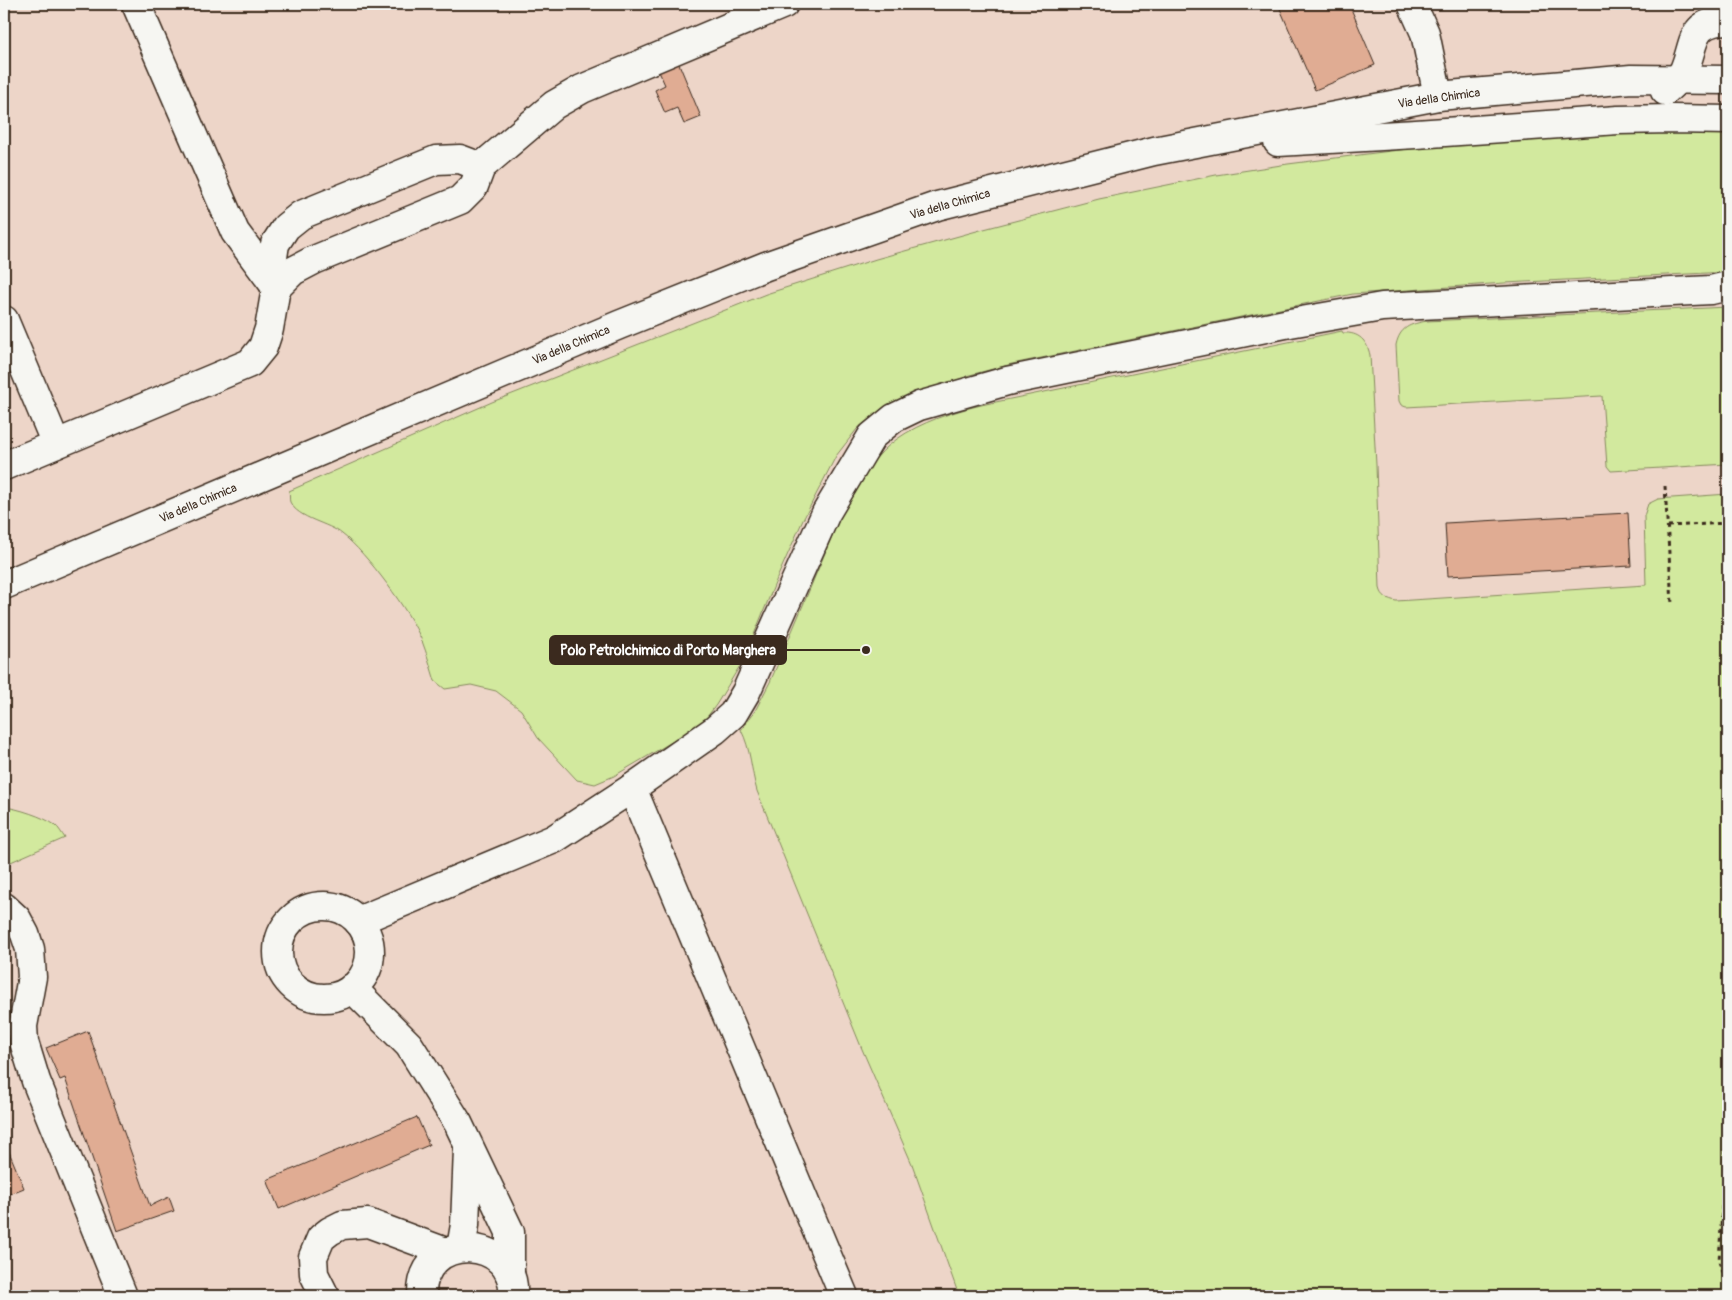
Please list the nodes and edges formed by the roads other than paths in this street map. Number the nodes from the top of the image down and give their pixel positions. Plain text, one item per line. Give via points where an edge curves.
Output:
1 (136, 4) edge
2 (784, 4) edge
3 (1412, 4) edge
4 (1728, 20) edge
5 (1677, 79) junction
6 (1728, 80) edge
7 (1438, 96) junction
8 (1728, 120) edge
9 (1306, 140) junction
10 (1154, 152) junction
11 (481, 167) junction
12 (276, 288) junction
13 (1723, 289) edge
14 (4, 320) edge
15 (56, 444) junction
16 (4, 466) edge
17 (4, 585) edge
18 (632, 788) junction
19 (4, 907) edge
20 (358, 921) junction
21 (352, 988) junction
22 (468, 1145) junction
23 (454, 1250) junction
24 (514, 1290) edge
25 (417, 1293) edge
26 (123, 1296) edge
27 (325, 1296) edge
28 (844, 1296) edge

1 - 12 lane via 236,232
2 - 11 lane via 582,89 554,105
3 - 7 lane via 1424,33
4 - 5 lane via 1713,20 1697,32 1683,72
5 - 6 lane, Via della Chimica
5 - 7 lane, Via della Chimica via 1631,79
5 - 9 lane via 1662,94 1650,96 1428,117
7 - 10 lane, Via della Chimica
8 - 9 lane, Via della Chimica via 1618,120
9 - 10 lane, Via della Chimica
10 - 17 lane, Via della Chimica via 937,206 766,266
11 - 12 lane via 474,186 460,200 314,260 292,271
11 - 12 lane via 460,159 436,160 301,215 286,227 274,244 272,264
12 - 15 lane via 269,329 263,346 250,363
13 - 18 lane via 1382,307 1007,381 919,406 894,418 872,436 826,513 746,692 733,714
14 - 15 lane
15 - 16 lane
18 - 20 lane via 554,839
18 - 28 lane
19 - 26 lane via 17,919 30,949 32,977 23,1026 24,1042 36,1081
20 - 21 lane via 370,949 369,964
20 - 21 lane via 332,906 317,906 291,920 282,932 278,946 278,962 283,974 302,992 328,998
21 - 22 lane via 409,1045 458,1123
22 - 23 lane via 465,1225
22 - 24 lane via 510,1232
23 - 24 lane via 476,1248 490,1253 502,1263
23 - 25 lane via 434,1261
23 - 27 lane via 368,1223 342,1225 320,1238 313,1257 314,1274

